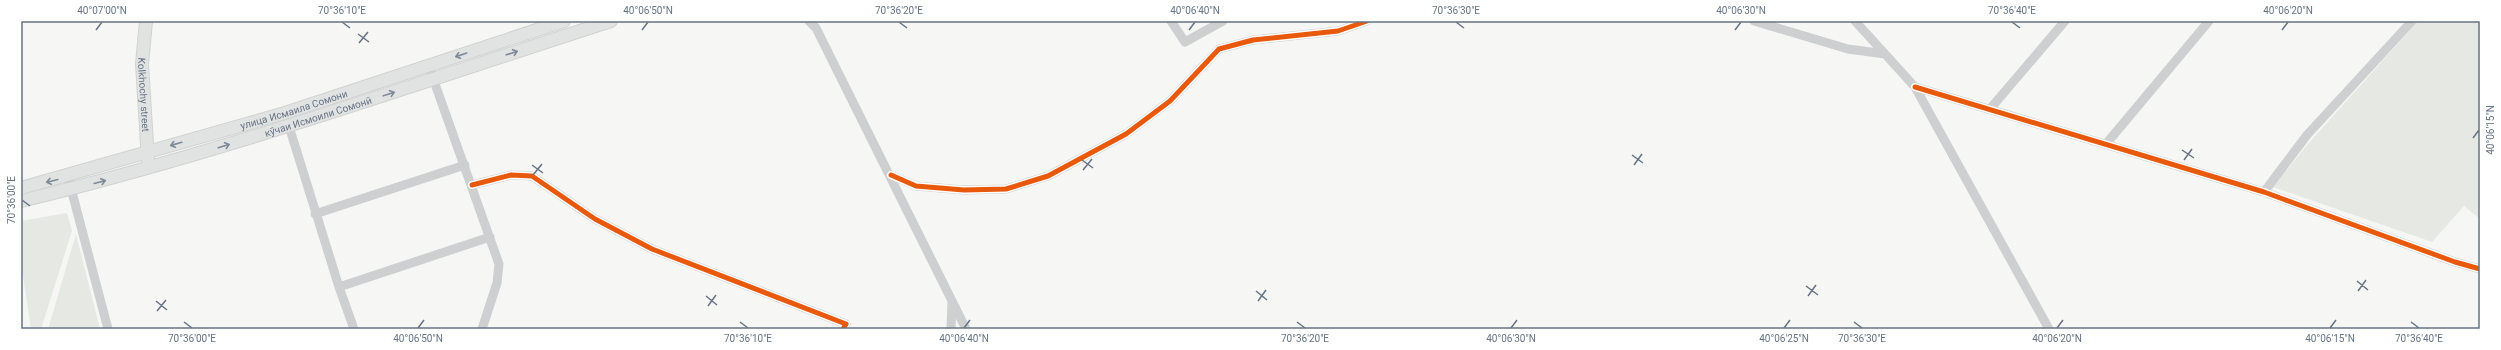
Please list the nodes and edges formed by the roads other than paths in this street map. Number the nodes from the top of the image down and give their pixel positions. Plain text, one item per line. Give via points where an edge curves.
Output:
1 (146, 21) edge
2 (564, 21) edge
3 (611, 21) edge
4 (1171, 21) edge
5 (1223, 21) edge
6 (1367, 21) edge
7 (1754, 21) edge
8 (1855, 21) edge
9 (2065, 21) edge
10 (2209, 21) edge
11 (2412, 21) edge
12 (814, 23) edge
13 (1885, 54) junction
14 (429, 67) junction
15 (433, 80) junction
16 (1915, 87) junction
17 (1990, 109) junction
18 (285, 113) junction
19 (288, 126) junction
20 (2106, 144) junction
21 (148, 152) junction
22 (465, 165) junction
23 (149, 169) junction
24 (891, 175) junction
25 (68, 177) junction
26 (472, 185) junction
27 (21, 188) edge
28 (72, 189) junction
29 (2264, 192) junction
30 (21, 202) edge
31 (315, 214) junction
32 (490, 237) junction
33 (2480, 268) edge
34 (339, 287) junction
35 (952, 300) junction
36 (108, 329) edge
37 (354, 329) edge
38 (481, 329) edge
39 (843, 329) edge
40 (951, 329) edge
41 (966, 329) edge
42 (2049, 329) edge

1 - 21 main road, Kolkhochy street via 142,64
2 -> 14 main road, улица Исмаила Сомони
15 -> 3 main road, кӯчаи Исмоили Сомонӣ
4 - 5 street via 1185,42
6 - 24 street via 1338,31 1253,40 1219,49 1170,101 1126,134 1048,176 1006,188 964,190 916,186
7 - 13 street via 1848,49
8 - 13 street
9 - 17 street
10 - 20 street
11 - 29 street via 2307,135
12 - 24 street
13 - 16 street
14 - 15 street
14 - 18 main road, улица Исмаила Сомони
19 -> 15 main road, кӯчаи Исмоили Сомонӣ
15 - 22 street
16 - 17 street
16 - 42 street
17 - 20 street
18 - 19 street
18 -> 21 main road, улица Исмаила Сомони
23 -> 19 main road, кӯчаи Исмоили Сомонӣ
19 - 31 street
20 - 29 street
21 - 23 main road, Kolkhochy street
21 - 25 main road, улица Исмаила Сомони
22 - 26 street
22 - 31 street
28 -> 23 main road, кӯчаи Исмоили Сомонӣ
24 - 35 street
25 -> 27 main road, улица Исмаила Сомони
25 - 28 street
26 - 32 street
26 - 39 street via 511,175 532,176 595,219 652,249 846,324
28 - 30 main road, кӯчаи Исмоили Сомонӣ
28 - 36 street
29 - 33 street via 2455,262
31 - 34 street
32 - 34 street
32 - 38 street via 499,264 497,283
34 - 37 street
35 - 40 street
35 - 41 street

